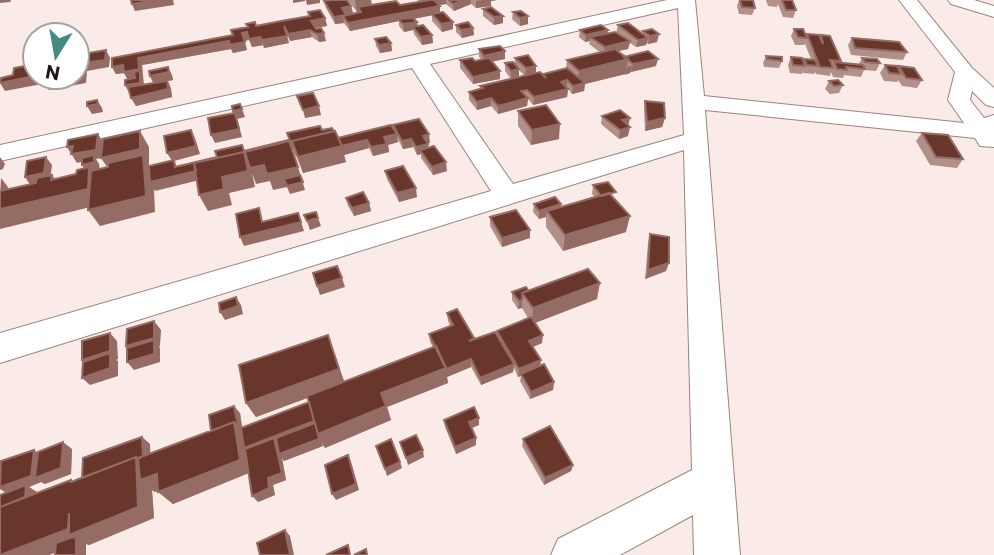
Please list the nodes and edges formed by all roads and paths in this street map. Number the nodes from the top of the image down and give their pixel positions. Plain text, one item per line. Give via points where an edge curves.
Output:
1 (908, 0) edge
2 (957, 0) edge
3 (686, 1) edge
4 (994, 12) edge
5 (417, 59) junction
6 (965, 72) junction
7 (994, 100) edge
8 (694, 102) junction
9 (990, 134) edge
10 (696, 139) junction
11 (0, 153) edge
12 (506, 194) junction
13 (0, 348) edge
14 (714, 481) junction
15 (574, 555) edge
16 (717, 555) edge

1 - 6 street
2 - 4 street
3 - 5 street
3 - 8 street
5 - 11 street
5 - 12 street
6 - 7 street
6 - 9 street via 959,100
8 - 9 street
8 - 10 street
10 - 12 street
10 - 14 street
12 - 13 street
14 - 15 street
14 - 16 street

